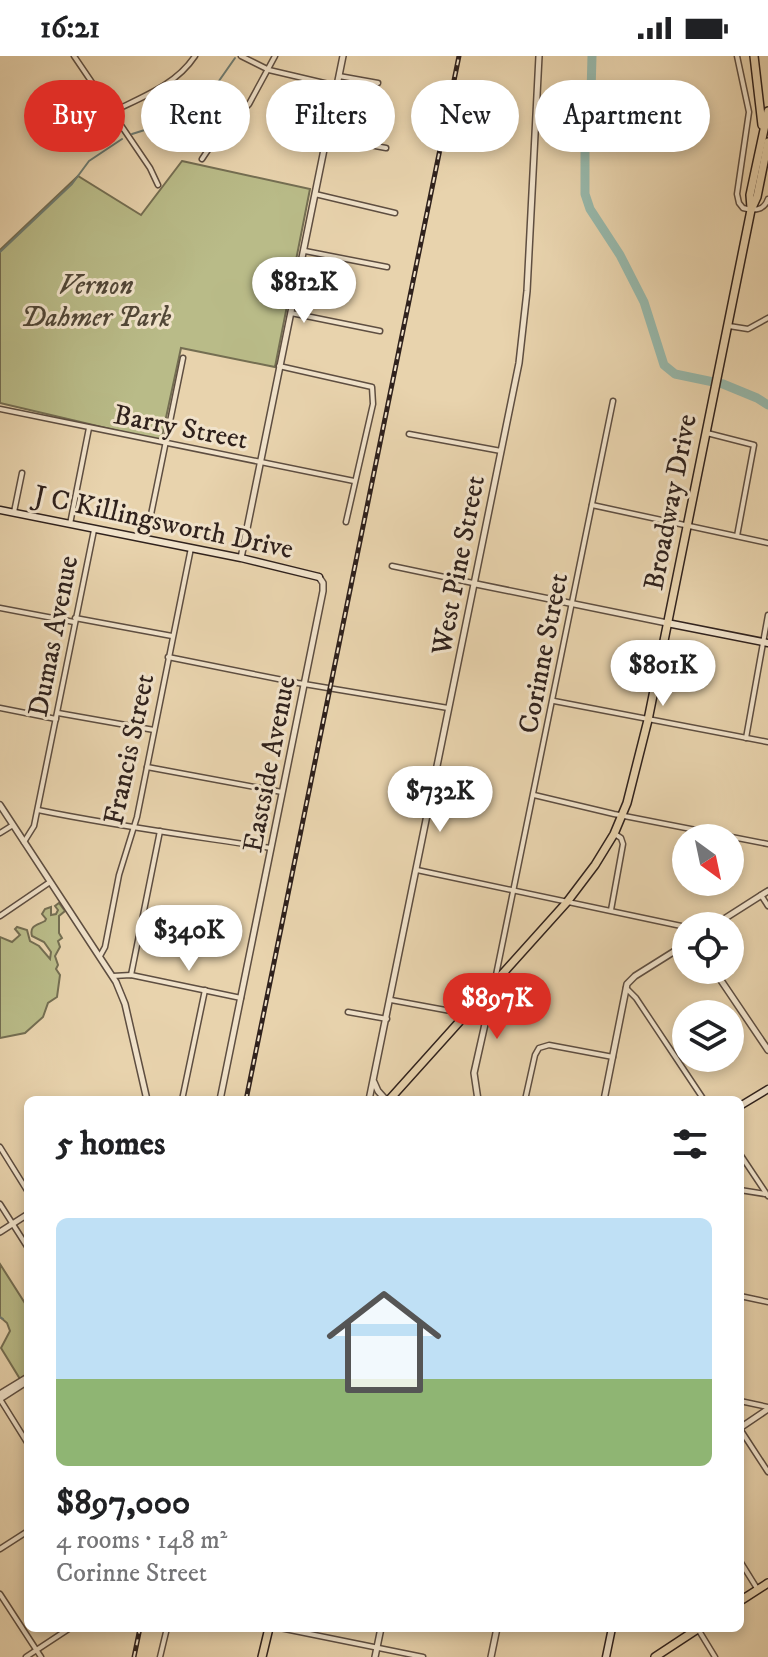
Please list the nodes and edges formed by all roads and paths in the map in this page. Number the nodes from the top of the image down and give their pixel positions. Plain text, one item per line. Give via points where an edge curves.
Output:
1 (195, 56) edge
2 (241, 56) edge
3 (275, 56) edge
4 (343, 56) edge
5 (539, 56) edge
6 (737, 56) edge
7 (754, 56) edge
8 (75, 57) edge
9 (269, 70) junction
10 (339, 76) junction
11 (90, 80) edge
12 (312, 80) edge
13 (338, 80) edge
14 (358, 80) edge
15 (125, 106) edge
16 (768, 111) edge
17 (125, 133) edge
18 (765, 140) edge
19 (324, 152) edge
20 (202, 159) dead end
21 (158, 185) dead end
22 (315, 193) junction
23 (768, 199) edge
24 (751, 210) junction
25 (395, 213) dead end
26 (305, 251) junction
27 (387, 267) dead end
28 (291, 313) junction
29 (768, 318) edge
30 (727, 325) junction
31 (380, 331) dead end
32 (183, 358) dead end
33 (279, 366) junction
34 (613, 401) dead end
35 (0, 409) edge
36 (89, 428) junction
37 (705, 432) junction
38 (409, 434) dead end
39 (164, 442) junction
40 (503, 452) junction
41 (260, 463) junction
42 (22, 473) dead end
43 (354, 481) junction
44 (592, 505) junction
45 (0, 510) edge
46 (14, 512) junction
47 (346, 522) dead end
48 (70, 524) junction
49 (687, 526) junction
50 (94, 529) junction
51 (737, 536) junction
52 (146, 539) junction
53 (768, 543) edge
54 (191, 548) junction
55 (241, 558) junction
56 (392, 566) dead end
57 (319, 577) joint
58 (476, 584) junction
59 (572, 603) junction
60 (0, 608) edge
61 (768, 615) edge
62 (74, 620) junction
63 (667, 623) junction
64 (172, 636) junction
65 (766, 642) edge
66 (168, 657) junction
67 (304, 683) junction
68 (553, 700) junction
69 (0, 708) edge
70 (451, 709) junction
71 (58, 713) junction
72 (56, 719) junction
73 (648, 720) junction
74 (154, 730) junction
75 (746, 738) junction
76 (768, 742) edge
77 (147, 767) junction
78 (282, 792) junction
79 (534, 795) junction
80 (0, 805) edge
81 (38, 810) junction
82 (622, 816) junction
83 (13, 825) junction
84 (134, 829) junction
85 (160, 831) junction
86 (0, 833) edge
87 (614, 834) junction
88 (24, 842) junction
89 (768, 844) edge
90 (271, 848) junction
91 (417, 870) junction
92 (50, 882) junction
93 (514, 891) junction
94 (768, 891) edge
95 (761, 895) junction
96 (567, 902) junction
97 (768, 906) edge
98 (611, 910) junction
99 (735, 912) edge
100 (0, 916) edge
101 (672, 924) edge
102 (672, 953) edge
103 (100, 956) junction
104 (131, 975) junction
105 (113, 976) junction
106 (495, 982) junction
107 (723, 984) edge
108 (626, 988) junction
109 (205, 990) junction
110 (241, 998) junction
111 (391, 1000) junction
112 (348, 1012) dead end
113 (467, 1014) junction
114 (387, 1019) junction
115 (486, 1020) junction
116 (768, 1050) edge
117 (613, 1057) junction
118 (374, 1077) junction
119 (768, 1089) edge
120 (146, 1096) edge
121 (183, 1096) edge
122 (221, 1096) edge
123 (370, 1096) edge
124 (384, 1096) edge
125 (392, 1096) edge
126 (477, 1096) edge
127 (526, 1096) edge
128 (605, 1096) edge
129 (701, 1096) edge
130 (744, 1104) edge
131 (0, 1147) edge
132 (744, 1160) edge
133 (24, 1186) edge
134 (744, 1191) edge
135 (767, 1195) edge
136 (0, 1204) edge
137 (24, 1216) edge
138 (12, 1224) junction
139 (0, 1232) edge
140 (24, 1242) edge
141 (744, 1297) edge
142 (768, 1302) edge
143 (24, 1382) edge
144 (0, 1398) edge
145 (744, 1402) edge
146 (768, 1408) edge
147 (744, 1425) edge
148 (744, 1434) edge
149 (24, 1437) edge
150 (768, 1472) edge
151 (24, 1534) edge
152 (0, 1549) edge
153 (744, 1567) edge
154 (768, 1583) edge
155 (758, 1590) junction
156 (0, 1594) edge
157 (744, 1599) edge
158 (24, 1631) edge
159 (24, 1632) edge
160 (64, 1632) edge
161 (166, 1632) edge
162 (268, 1632) edge
163 (302, 1632) edge
164 (380, 1632) edge
165 (496, 1632) edge
166 (611, 1632) edge
167 (693, 1632) edge
168 (700, 1632) edge
169 (378, 1646) junction
170 (36, 1650) junction
171 (26, 1657) edge
172 (41, 1657) edge
173 (160, 1657) edge
174 (262, 1657) edge
175 (375, 1657) edge
176 (423, 1657) edge
177 (491, 1657) edge
178 (606, 1657) edge
179 (655, 1657) edge
180 (715, 1657) edge

1 - 15 street via 168,83
2 - 9 street
3 - 9 street
4 - 10 street
5 - 40 street, West Pine Street via 525,329
6 - 24 street via 749,112 737,194 743,208
7 - 18 main road
8 - 11 street
9 - 12 street
9 - 20 street via 249,104
10 - 13 street
10 - 14 street
16 - 18 main road, Broadway Drive
17 - 21 street
18 - 24 main road, Broadway Drive
19 - 22 street
22 - 25 street
22 - 26 street
23 - 24 street via 764,207
24 - 30 main road, Broadway Drive
26 - 27 street
26 - 28 street
28 - 31 street
28 - 33 street
29 - 30 street via 748,329
30 - 37 main road, Broadway Drive
32 - 39 street
33 - 41 street
33 - 43 street via 372,387 375,394
34 - 44 street, Corinne Street
35 - 36 street, Barry Street
36 - 39 street, Barry Street
36 - 48 street
37 - 49 main road, Broadway Drive
37 - 51 street via 754,445
38 - 40 street
39 - 41 street, Barry Street
39 - 52 street
40 - 58 street, West Pine Street
41 - 43 street, Barry Street
41 - 55 street
42 - 46 street
43 - 47 street
44 - 49 street
44 - 59 street, Corinne Street
45 - 46 main road, J C Killingsworth Drive
46 - 48 main road, J C Killingsworth Drive
48 - 50 main road, J C Killingsworth Drive
49 - 51 street
49 - 63 main road, Broadway Drive
50 - 52 main road, J C Killingsworth Drive
50 - 62 street, Dumas Avenue
51 - 53 street
52 - 54 main road, J C Killingsworth Drive
54 - 55 main road, J C Killingsworth Drive
54 - 64 street, Francis Street
55 - 57 main road, J C Killingsworth Drive
56 - 58 street
57 - 67 street, Eastside Avenue via 323,587
58 - 59 street
58 - 70 street, West Pine Street
59 - 63 street
59 - 68 street, Corinne Street
60 - 62 street
61 - 65 street
62 - 64 street
62 - 71 street, Dumas Avenue
63 - 65 main road
63 - 73 main road, Broadway Drive
64 - 66 street, Francis Street
65 - 75 street
66 - 67 street
66 - 74 street, Francis Street
67 - 70 street
67 - 78 street, Eastside Avenue
68 - 73 street
68 - 79 street, Corinne Street
69 - 72 street
70 - 91 street, West Pine Street
71 - 72 street, Dumas Avenue
71 - 74 street
72 - 81 street, Dumas Avenue
73 - 75 street
73 - 82 main road, Broadway Drive
74 - 77 street, Francis Street
75 - 76 street
77 - 78 street
77 - 84 street, Francis Street
78 - 90 street, Eastside Avenue
79 - 82 street
79 - 93 street, Corinne Street
80 - 83 street
81 - 84 street
81 - 88 street, Dumas Avenue
82 - 87 main road, Broadway Drive
82 - 89 street
83 - 86 street
83 - 88 street
84 - 85 street
84 - 103 street, Francis Street
85 - 90 street
85 - 104 street
87 - 96 main road, Broadway Drive
87 - 98 street via 623,847
88 - 92 street
90 - 110 street, Eastside Avenue
91 - 93 street
91 - 111 street, West Pine Street
92 - 100 street
92 - 103 street
93 - 96 street
93 - 106 street, Corinne Street
94 - 95 street
95 - 97 street
95 - 99 street
96 - 98 street
96 - 106 main road, Broadway Drive
98 - 101 street
102 - 108 street via 635,976
103 - 105 street
104 - 105 street
104 - 109 street
105 - 120 street via 125,1004
106 - 113 main road, Broadway Drive
106 - 115 street, Corinne Street
107 - 116 street
108 - 117 street
108 - 129 street
109 - 110 street
109 - 121 street
110 - 122 street, Eastside Avenue
111 - 113 street
111 - 114 street, West Pine Street
112 - 114 street
113 - 115 street
113 - 125 main road, Broadway Drive
114 - 118 street, West Pine Street
115 - 126 street, Corinne Street via 474,1073
117 - 127 street via 549,1045 539,1048
117 - 128 street
118 - 123 street, West Pine Street
118 - 124 street
119 - 130 main road
131 - 133 street
132 - 135 street
134 - 135 street
136 - 138 street
137 - 138 street
138 - 139 street
138 - 140 street
141 - 142 street
143 - 144 street
144 - 149 street
145 - 146 street
146 - 147 street
148 - 150 street
151 - 152 street
153 - 155 street
154 - 155 main road
155 - 157 main road
156 - 158 street
159 - 170 street
160 - 170 street
161 - 173 street
162 - 174 main road
163 - 169 street
164 - 169 street
165 - 177 street
166 - 178 main road
167 - 179 main road
168 - 180 street
169 - 175 street
169 - 176 street
170 - 171 street
170 - 172 street

